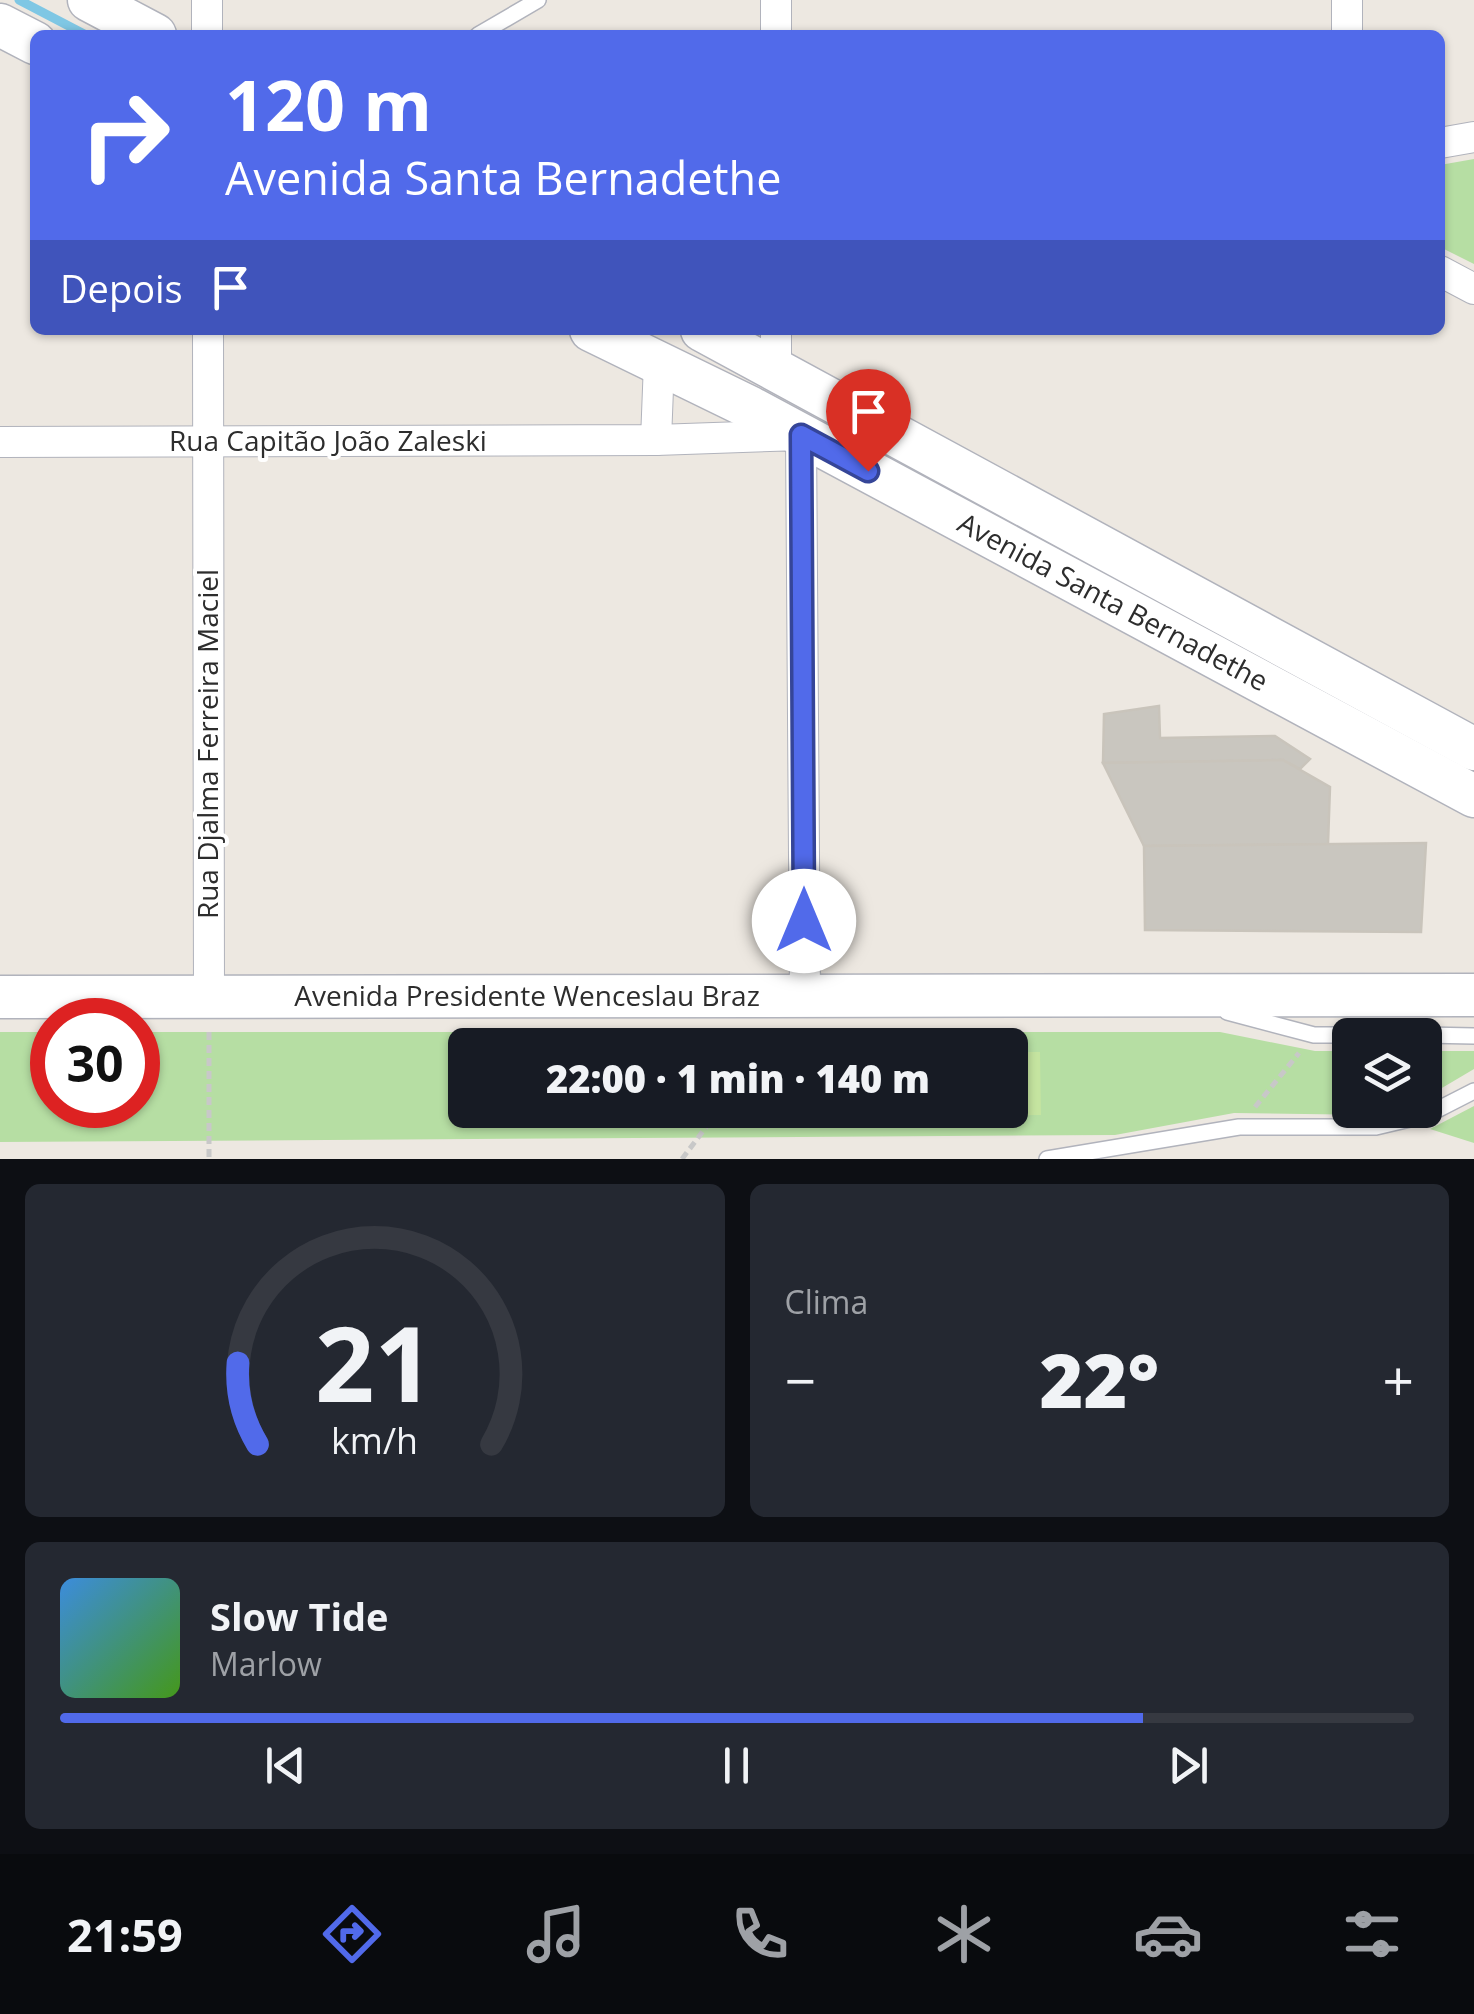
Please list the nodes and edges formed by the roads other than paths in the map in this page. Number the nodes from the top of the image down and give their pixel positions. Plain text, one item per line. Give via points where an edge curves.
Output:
1 (89, 0) edge
2 (207, 0) edge
3 (538, 0) edge
4 (776, 0) edge
5 (1347, 0) edge
6 (0, 25) edge
7 (146, 30) edge
8 (207, 30) edge
9 (487, 30) edge
10 (776, 30) edge
11 (1347, 30) edge
12 (30, 41) edge
13 (1474, 137) edge
14 (1445, 142) edge
15 (1445, 274) edge
16 (1474, 289) edge
17 (208, 335) edge
18 (601, 335) edge
19 (720, 335) edge
20 (776, 350) edge
21 (660, 363) junction
22 (801, 435) junction
23 (656, 440) junction
24 (0, 442) edge
25 (208, 442) junction
26 (1474, 748) edge
27 (1474, 796) edge
28 (1474, 995) edge
29 (804, 996) junction
30 (1164, 996) junction
31 (0, 997) edge
32 (208, 997) junction
33 (1332, 1034) edge
34 (1442, 1035) edge
35 (1474, 1036) edge
36 (1474, 1090) edge
37 (1047, 1159) edge

1 - 7 main road
2 - 8 street
3 - 9 lane
4 - 10 street
5 - 11 street
6 - 12 main road
13 - 14 street
15 - 16 street
17 - 25 street, Rua Djalma Ferreira Maciel
18 - 21 main road, Avenida Santa Bernadethe
19 - 20 main road, Avenida Santa Bernadethe
20 - 26 main road, Avenida Santa Bernadethe
21 - 22 main road, Avenida Santa Bernadethe
21 - 23 street
22 - 23 street, Rua Capitão João Zaleski
22 - 27 main road, Avenida Santa Bernadethe
22 - 29 street
23 - 25 street, Rua Capitão João Zaleski
24 - 25 street, Rua Capitão João Zaleski
25 - 32 street, Rua Djalma Ferreira Maciel
28 - 30 main road, Avenida Presidente Wenceslau Braz
29 - 30 main road, Avenida Presidente Wenceslau Braz
29 - 32 main road, Avenida Presidente Wenceslau Braz
30 - 33 lane
31 - 32 main road, Avenida Presidente Wenceslau Braz
34 - 35 lane
36 - 37 lane via 1427,1116 1376,1128 1239,1127

